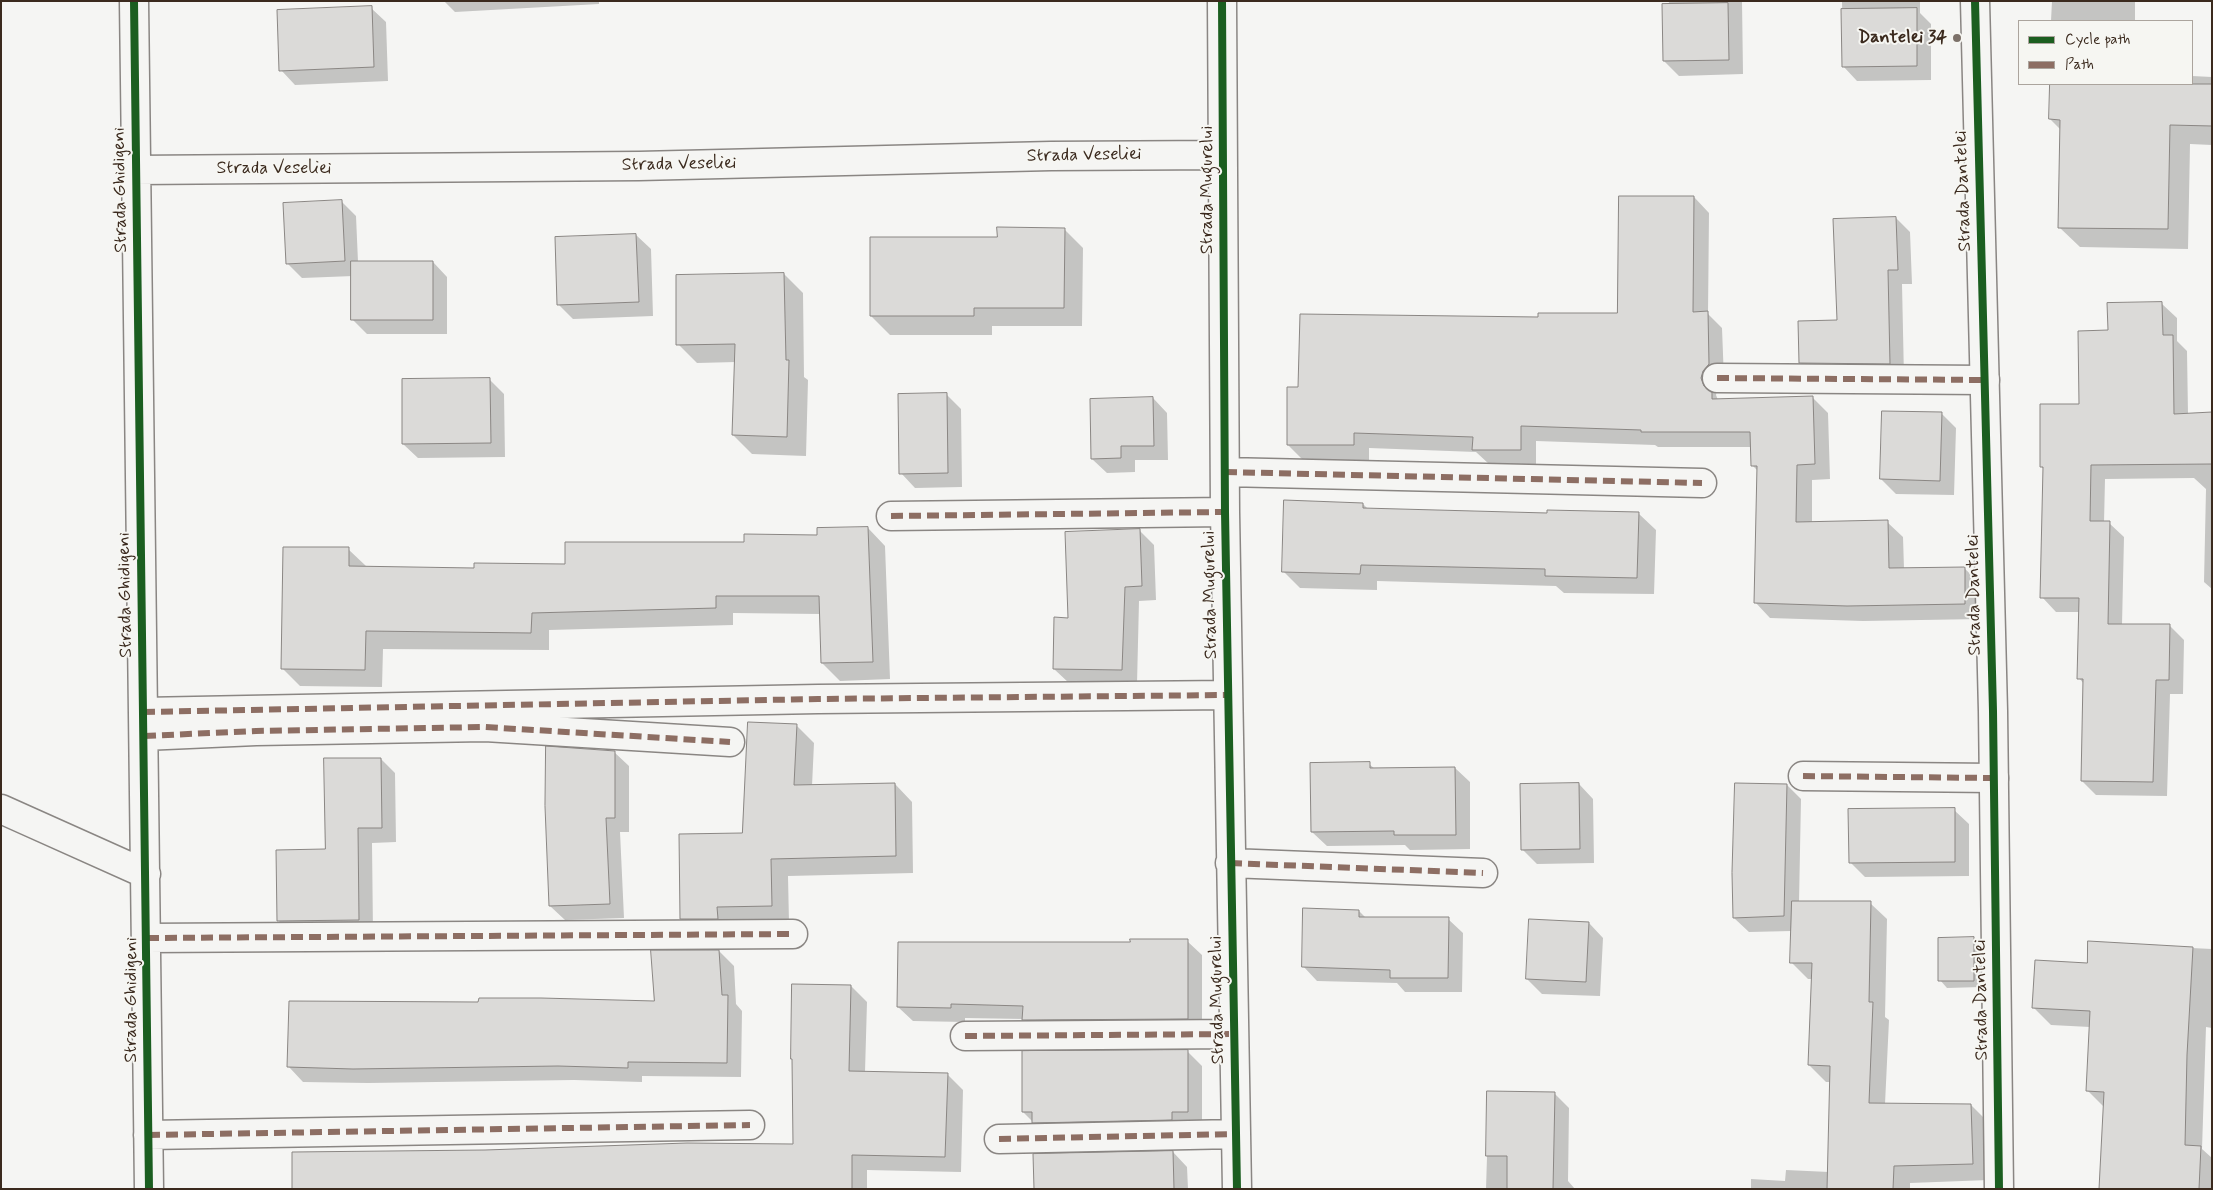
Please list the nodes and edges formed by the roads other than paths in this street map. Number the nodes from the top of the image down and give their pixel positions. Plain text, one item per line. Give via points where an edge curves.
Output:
1 (134, 1) edge
2 (1222, 1) edge
3 (1975, 1) edge
4 (1222, 155) junction
5 (135, 170) junction
6 (1717, 378) dead end
7 (1985, 380) junction
8 (1225, 472) junction
9 (1702, 483) dead end
10 (1225, 512) junction
11 (891, 516) dead end
12 (1228, 695) junction
13 (143, 724) junction
14 (730, 742) dead end
15 (1803, 776) dead end
16 (1994, 778) junction
17 (1, 809) edge
18 (1230, 863) junction
19 (1483, 873) dead end
20 (146, 874) junction
21 (793, 934) dead end
22 (147, 938) junction
23 (1234, 1034) junction
24 (965, 1036) dead end
25 (750, 1125) dead end
26 (1236, 1134) junction
27 (148, 1136) junction
28 (999, 1139) dead end
29 (149, 1189) edge
30 (1237, 1189) edge
31 (1999, 1189) edge

1 - 5 street, Strada Ghidigeni
2 - 4 street, Strada Mugurelui
3 - 7 street, Strada Dantelei
4 - 5 street, Strada Veseliei via 638,166
4 - 8 street, Strada Mugurelui
5 - 13 street, Strada Ghidigeni
6 - 7 street
7 - 16 street, Strada Dantelei
8 - 9 street
8 - 10 street, Strada Mugurelui
10 - 11 street
10 - 12 street, Strada Mugurelui
12 - 13 street via 798,699
12 - 18 street, Strada Mugurelui
13 - 14 street via 256,730 485,727
13 - 20 street, Strada Ghidigeni
15 - 16 street
16 - 31 street, Strada Dantelei
17 - 20 street
18 - 19 street
18 - 23 street, Strada Mugurelui
20 - 22 street, Strada Ghidigeni
21 - 22 street
22 - 27 street, Strada Ghidigeni
23 - 24 street
23 - 26 street, Strada Mugurelui
25 - 27 street
26 - 28 street
26 - 30 street, Strada Mugurelui
27 - 29 street, Strada Ghidigeni

